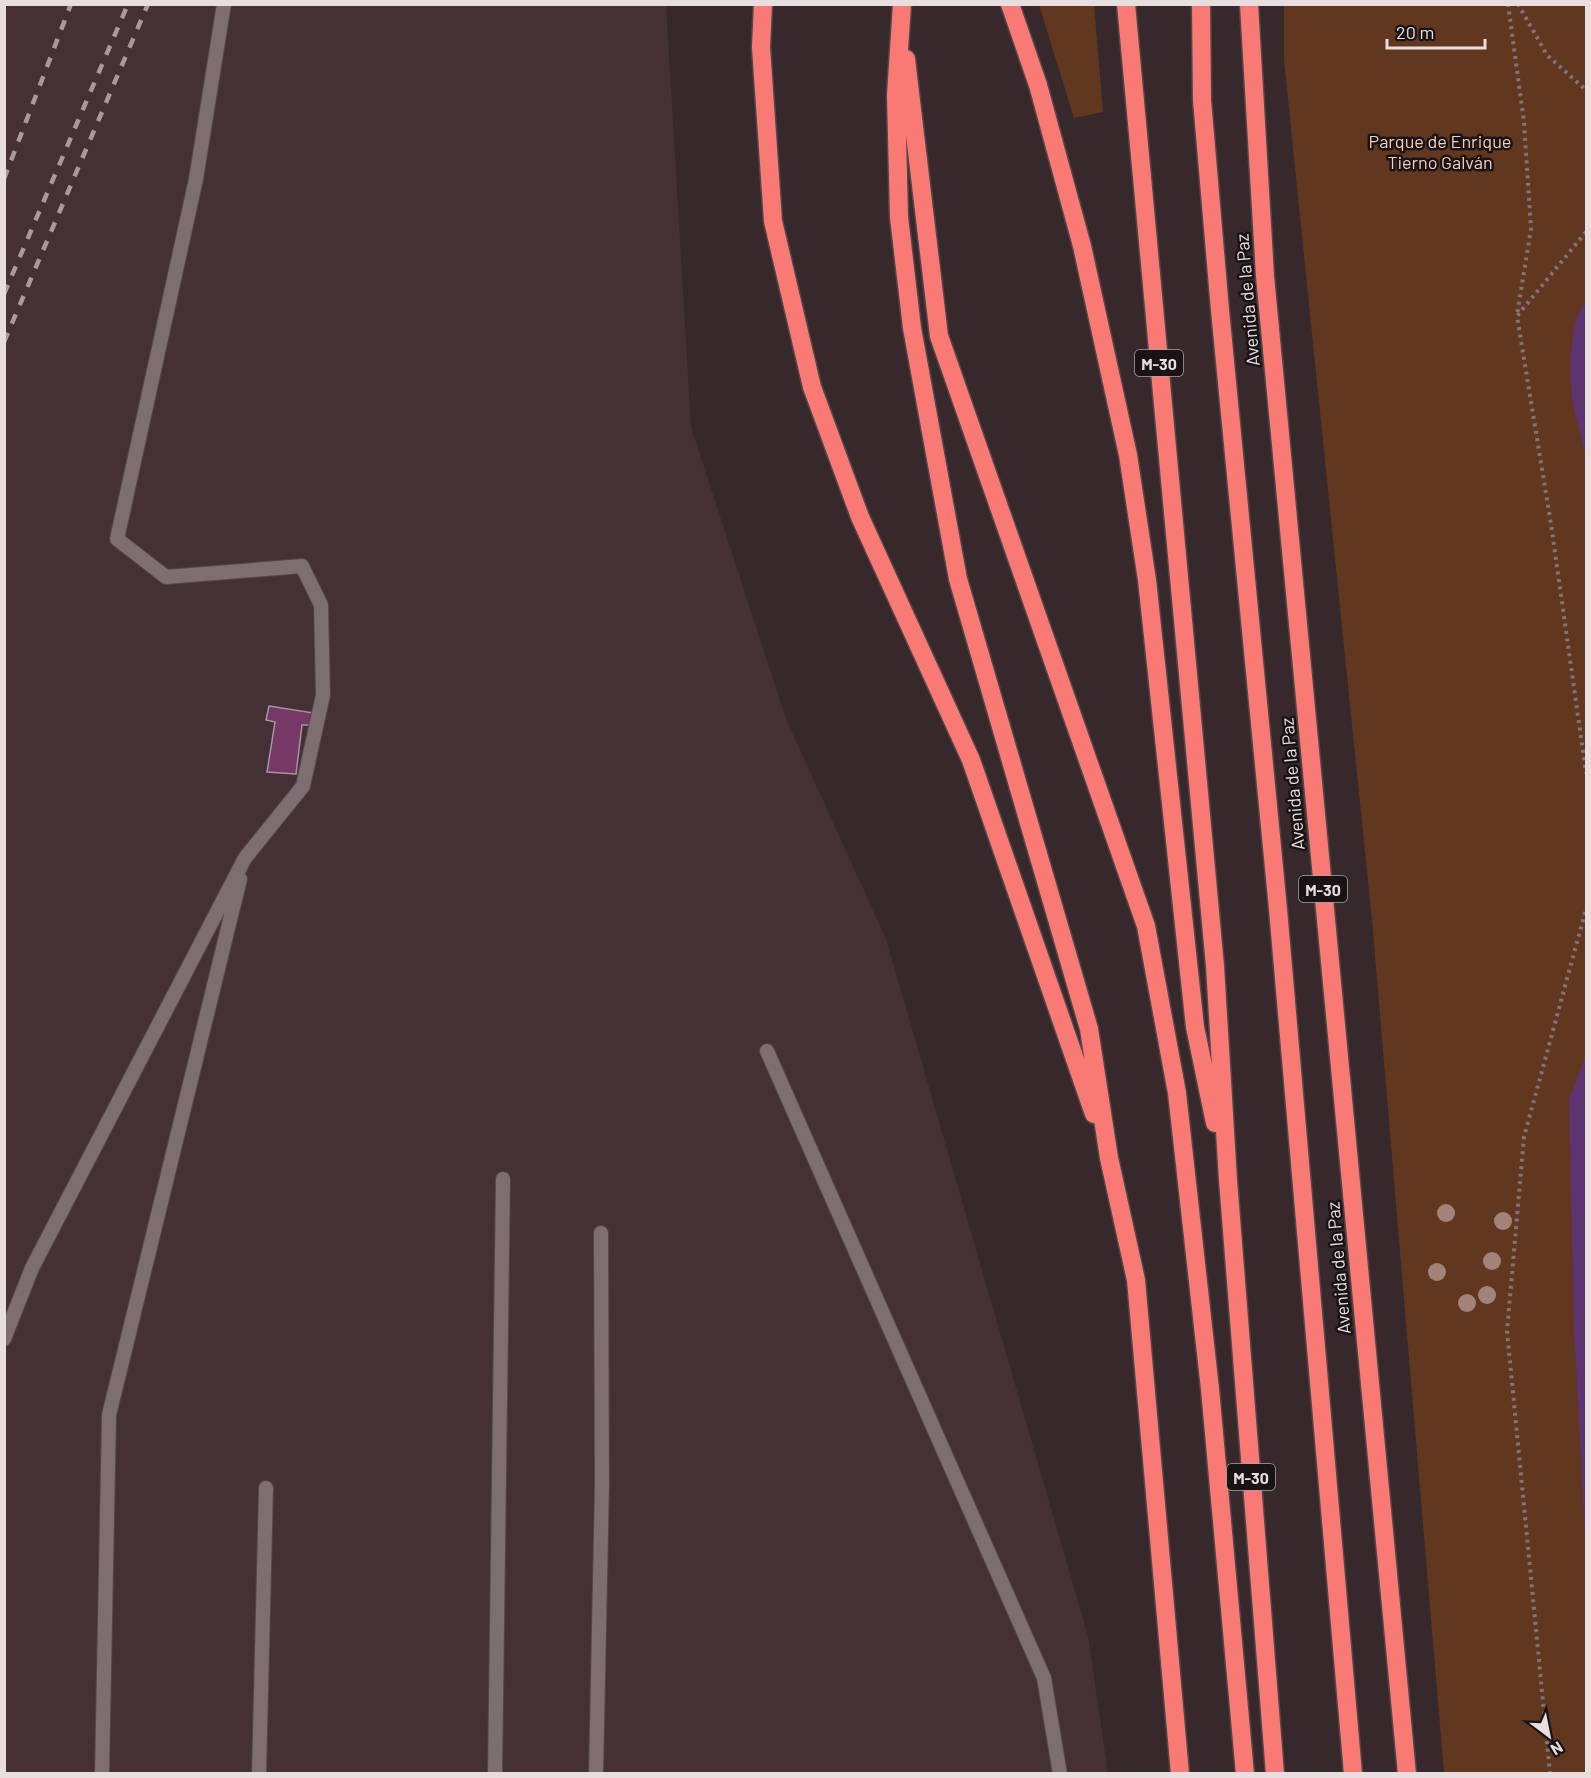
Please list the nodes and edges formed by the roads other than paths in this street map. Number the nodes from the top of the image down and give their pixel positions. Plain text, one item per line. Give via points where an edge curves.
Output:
1 (224, 4) edge
2 (763, 4) edge
3 (1010, 4) edge
4 (1126, 4) edge
5 (1202, 4) edge
6 (1249, 4) edge
7 (902, 14) edge
8 (245, 858) junction
9 (767, 1051) dead end
10 (1109, 1158) junction
11 (503, 1179) dead end
12 (1228, 1180) junction
13 (601, 1233) dead end
14 (4, 1340) edge
15 (266, 1488) dead end
16 (102, 1773) edge
17 (259, 1773) edge
18 (495, 1773) edge
19 (596, 1773) edge
20 (1060, 1773) edge
21 (1180, 1773) edge
22 (1245, 1773) edge
23 (1275, 1773) edge
24 (1353, 1773) edge
25 (1407, 1773) edge

1 - 8 lane via 196,179 117,539 166,577 302,566 321,605 323,694 303,786
2 - 10 highway via 761,47 773,221 812,387 860,517 971,760
3 - 12 highway via 1038,85 1082,246 1128,455 1147,580 1195,1027
4 - 12 highway, M-30 via 1215,966
5 - 24 highway via 1202,100
6 - 25 highway, Avenida de la Paz / M-30 via 1266,287
7 - 10 highway via 896,95 899,217 912,328 951,545 1089,1029
7 - 22 highway via 939,336 1146,926 1177,1094 1210,1389
8 - 14 lane via 32,1268
8 - 16 lane via 110,1415
9 - 20 lane via 1044,1678
10 - 21 highway via 1136,1280
11 - 18 lane
12 - 23 highway, M-30
13 - 19 lane via 602,1484
15 - 17 lane

